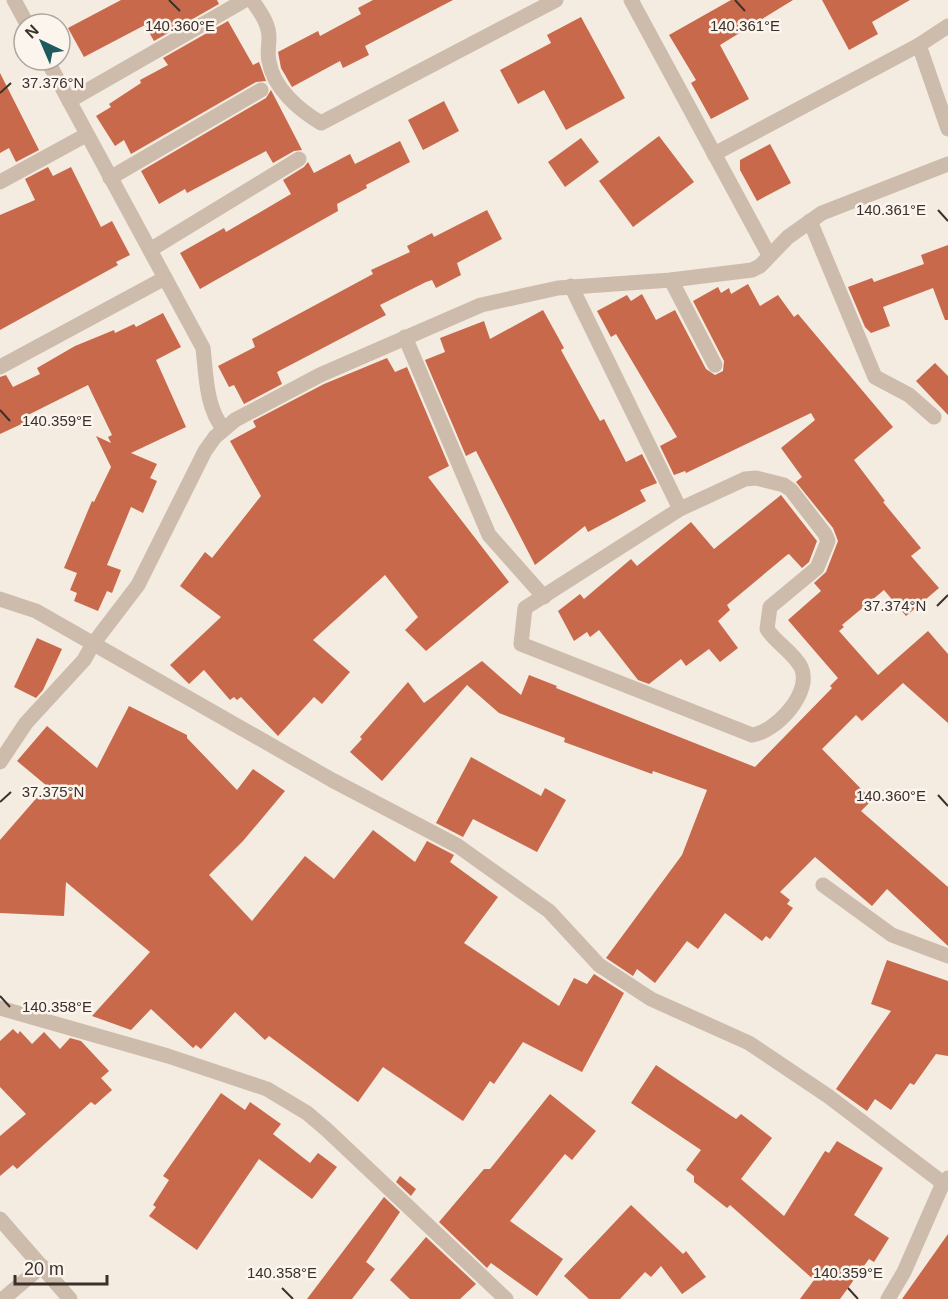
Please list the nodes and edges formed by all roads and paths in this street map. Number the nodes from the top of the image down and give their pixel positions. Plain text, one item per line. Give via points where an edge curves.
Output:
1 (245, 0) edge
2 (252, 0) edge
3 (556, 0) edge
4 (631, 0) edge
5 (948, 26) edge
6 (920, 45) junction
7 (53, 72) edge
8 (261, 90) dead end
9 (69, 101) junction
10 (948, 129) edge
11 (86, 135) junction
12 (714, 154) junction
13 (299, 159) dead end
14 (948, 164) edge
15 (110, 178) junction
16 (0, 182) edge
17 (810, 221) junction
18 (150, 250) junction
19 (769, 255) junction
20 (165, 278) junction
21 (670, 280) junction
22 (571, 286) junction
23 (405, 337) junction
24 (715, 365) dead end
25 (0, 368) edge
26 (934, 417) dead end
27 (224, 429) junction
28 (680, 509) junction
29 (544, 597) junction
30 (0, 599) edge
31 (93, 644) junction
32 (0, 762) edge
33 (823, 885) dead end
34 (948, 956) edge
35 (0, 1008) edge
36 (946, 1181) edge
37 (0, 1219) edge
38 (42, 1266) junction
39 (3, 1299) edge
40 (70, 1299) edge
41 (506, 1299) edge
42 (888, 1299) edge

1 - 9 street
2 - 3 street via 269,35 268,60 274,76 300,111 321,123
4 - 12 street
5 - 6 street
6 - 10 street
6 - 12 street
7 - 9 street
8 - 15 street
9 - 11 street
11 - 15 street
11 - 16 street
12 - 19 street
13 - 18 street
14 - 17 street
15 - 18 street
17 - 19 street
17 - 26 street via 875,377 909,395
18 - 20 street
19 - 21 street via 752,270
20 - 25 street
20 - 27 street via 203,348 206,380
21 - 22 street
21 - 24 street
22 - 23 street via 481,305
22 - 28 street
23 - 27 street via 320,375
23 - 29 street via 489,535
27 - 31 street via 206,451 138,585
28 - 29 street
28 - 29 street via 745,479 756,478 791,490 828,541 817,568 770,608 767,628 800,665 803,674 798,700 771,728 752,735 526,648 521,644 525,608
30 - 31 street via 36,611
31 - 32 street via 73,674 26,723
31 - 36 street via 332,780 458,846 549,912 599,964 651,999 748,1043
33 - 34 street via 892,935
35 - 41 street via 267,1089 327,1130
36 - 42 street
37 - 38 street
38 - 39 street
38 - 40 street

